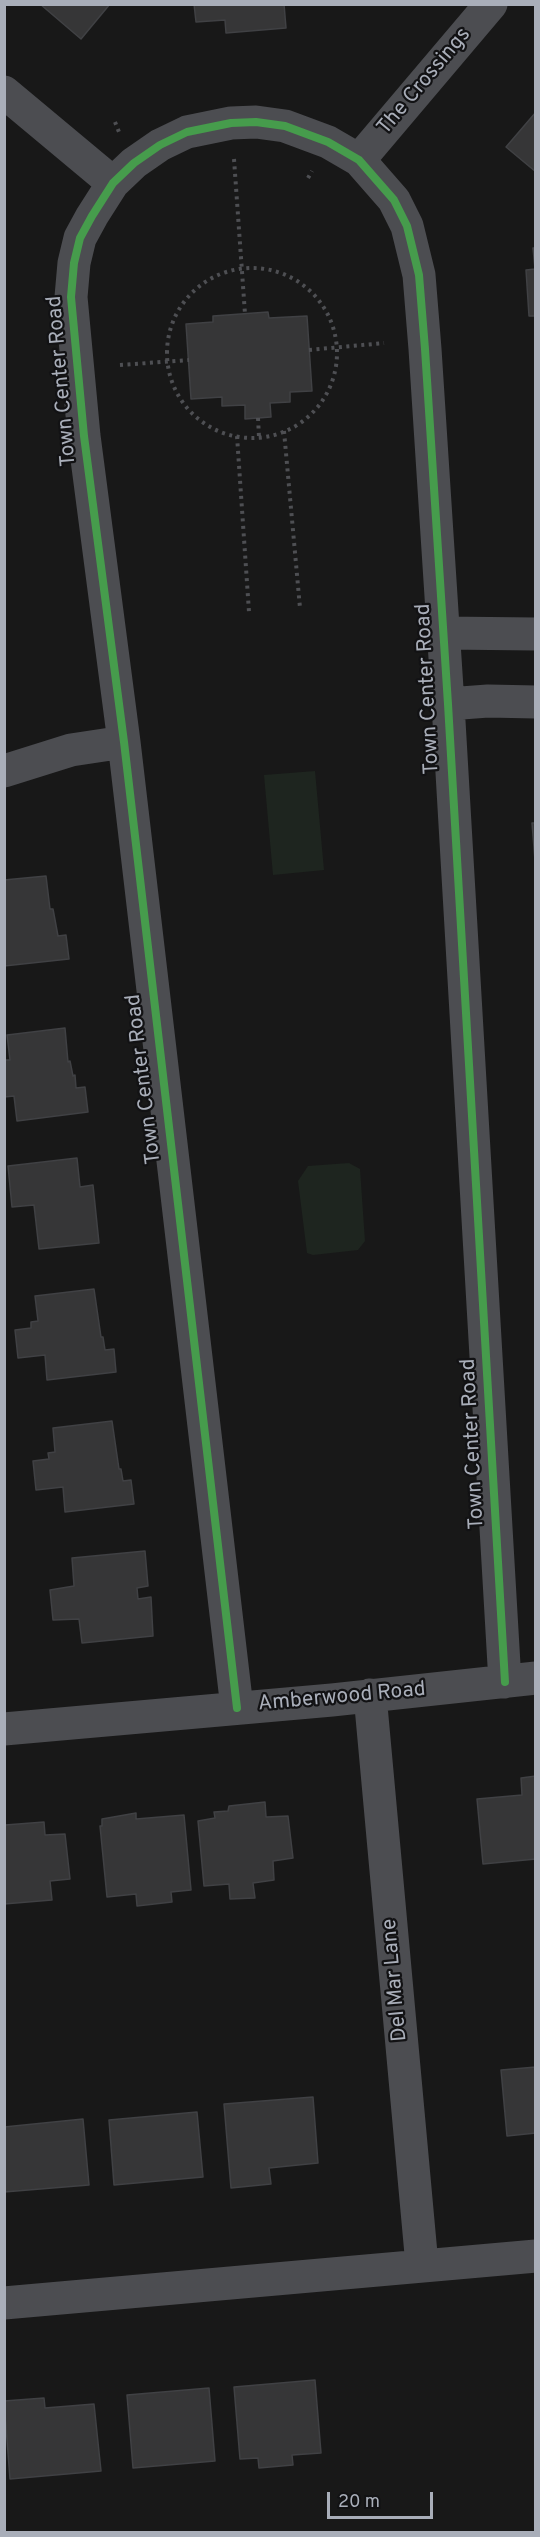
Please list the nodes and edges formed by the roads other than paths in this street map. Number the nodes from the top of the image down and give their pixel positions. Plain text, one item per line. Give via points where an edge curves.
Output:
1 (491, 4) edge
2 (4, 92) edge
3 (359, 160) junction
4 (113, 183) junction
5 (444, 633) junction
6 (536, 634) edge
7 (536, 702) edge
8 (448, 704) junction
9 (124, 742) junction
10 (4, 771) edge
11 (520, 1680) edge
12 (370, 1695) junction
13 (237, 1708) junction
14 (4, 1729) edge
15 (536, 2256) edge
16 (422, 2265) junction
17 (4, 2303) edge

1 - 3 street, The Crossings
2 - 4 street
3 - 4 street, Town Center Road via 328,142 285,126 231,123 187,132 160,145
3 - 5 street, Town Center Road via 394,200 407,226 418,275
4 - 9 street, Town Center Road via 80,238 71,297 84,436
5 - 6 street
5 - 8 street, Town Center Road
7 - 8 street
8 - 11 street, Town Center Road
9 - 10 street via 71,750
9 - 13 street, Town Center Road
11 - 12 street, Amberwood Road
12 - 13 street, Amberwood Road
12 - 16 street, Del Mar Lane
13 - 14 street, Amberwood Road
15 - 16 street
16 - 17 street

